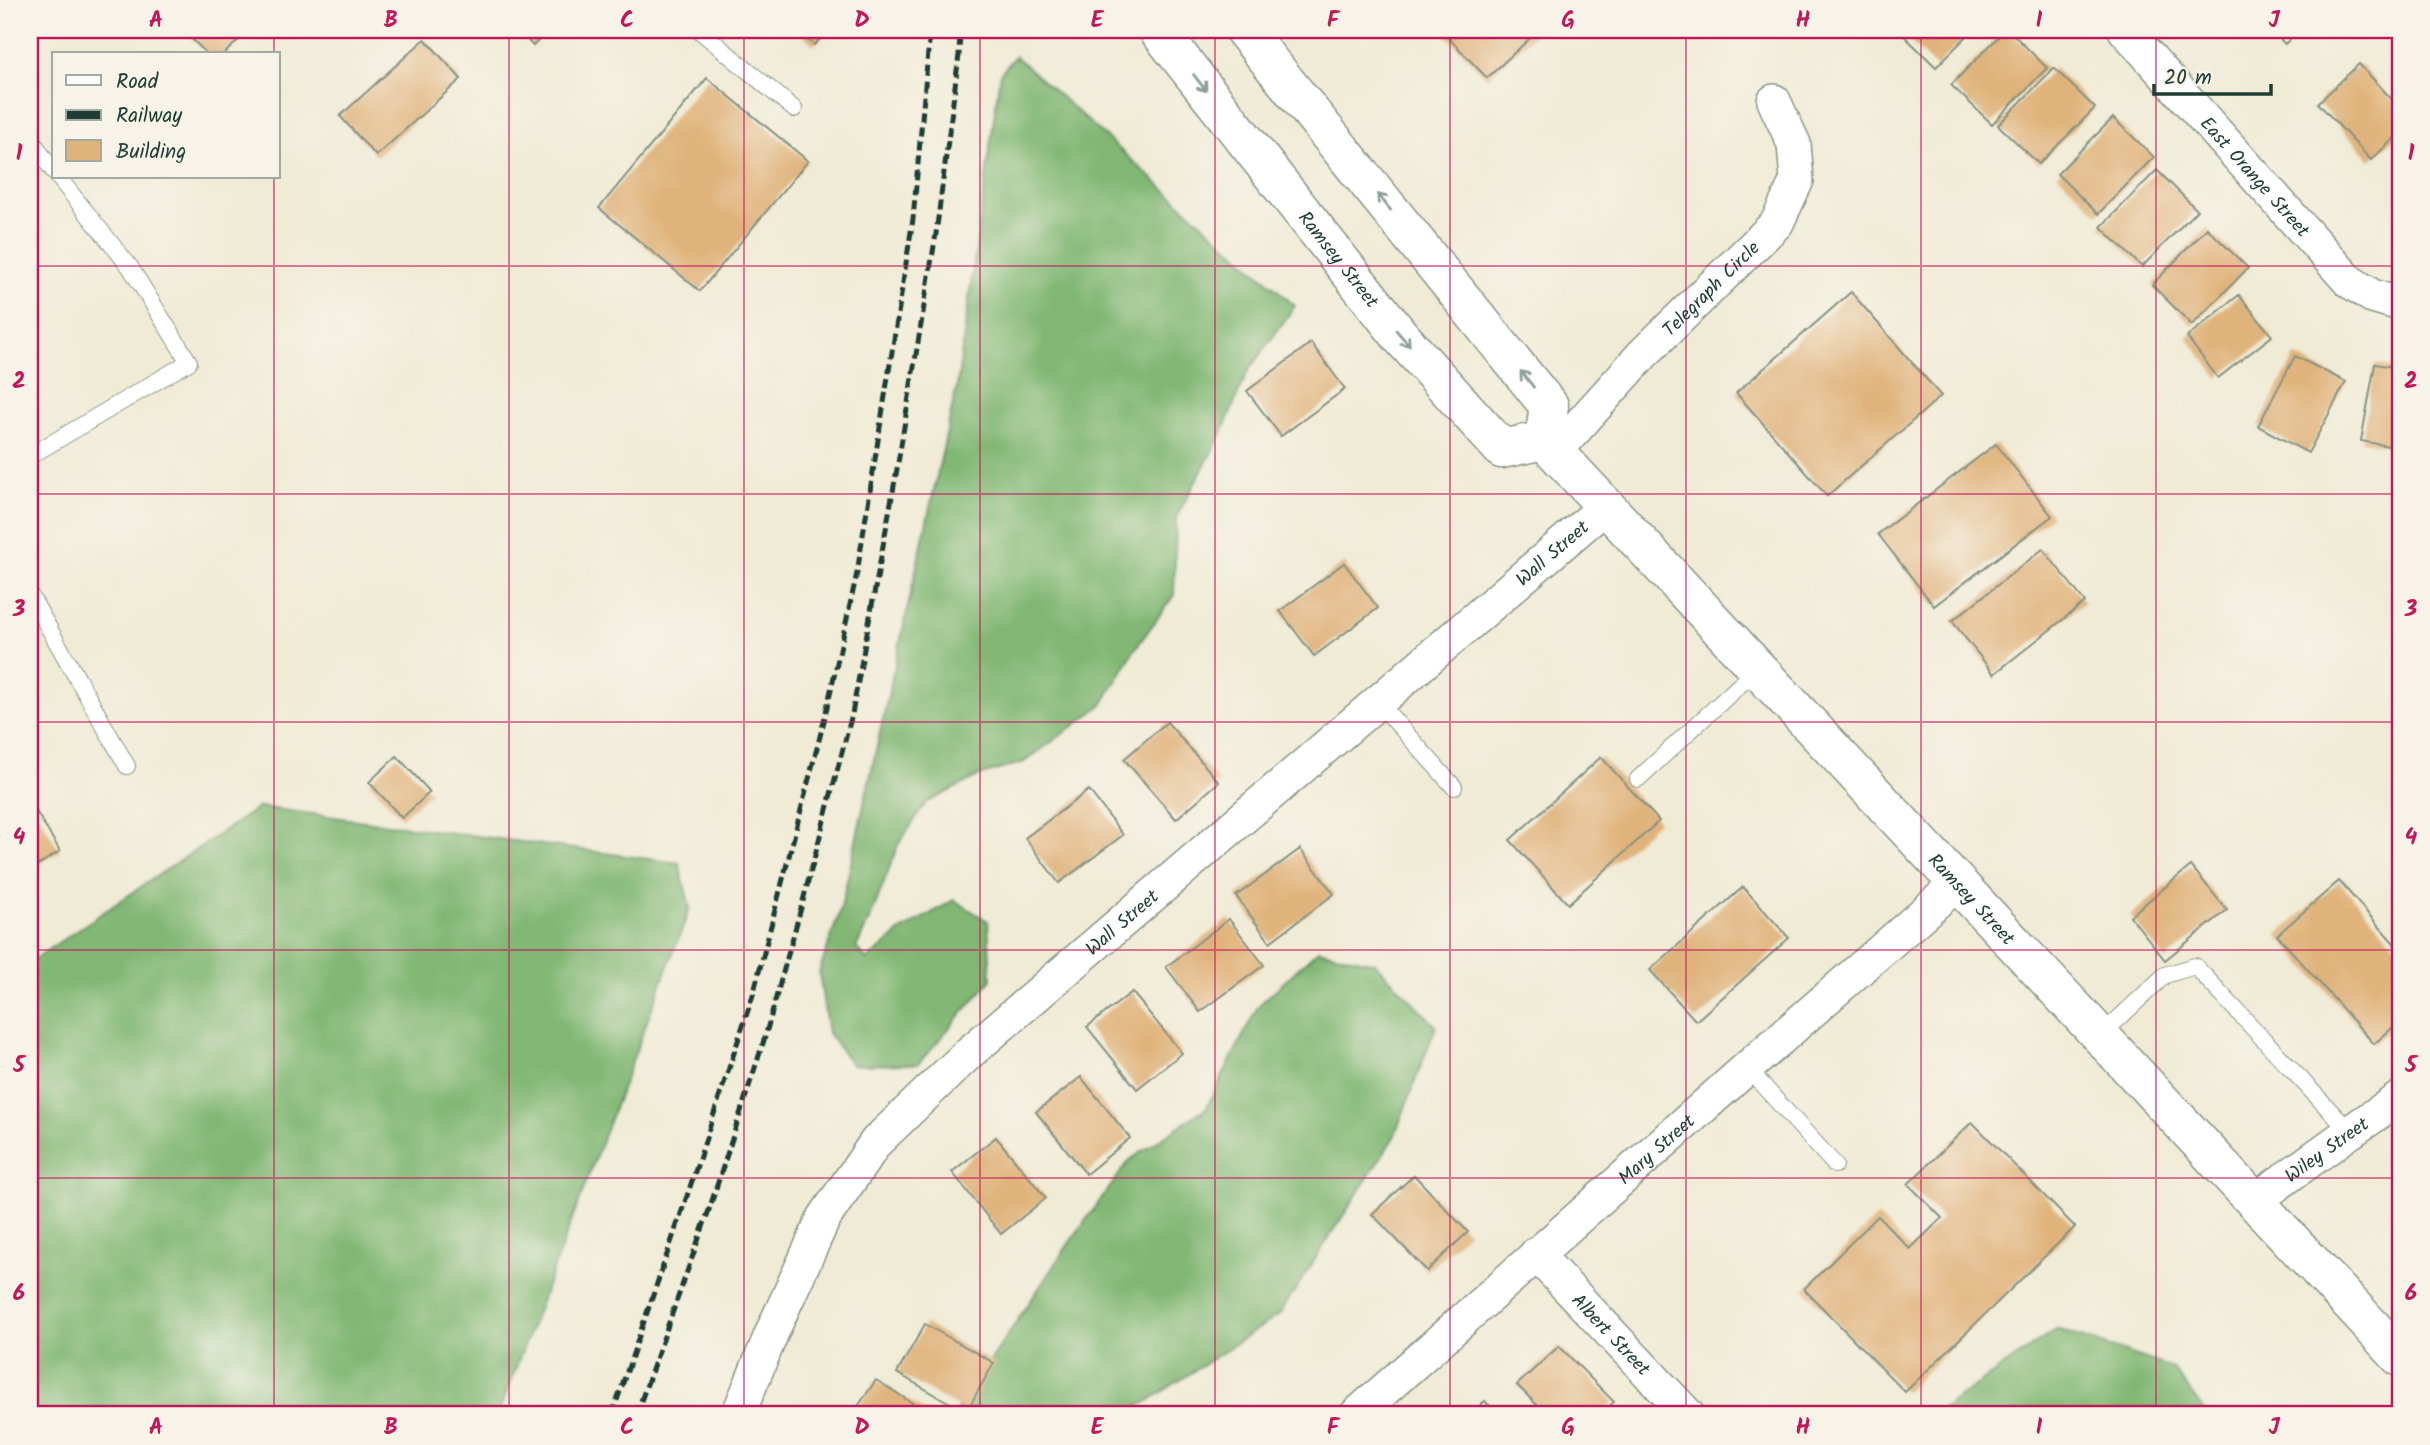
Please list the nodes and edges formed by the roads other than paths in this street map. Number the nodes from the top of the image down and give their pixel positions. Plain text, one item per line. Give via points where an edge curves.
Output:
1 (699, 30) edge
2 (1158, 30) edge
3 (1244, 30) edge
4 (2124, 30) edge
5 (1774, 101) dead end
6 (794, 109) dead end
7 (30, 138) edge
8 (52, 169) edge
9 (59, 178) edge
10 (2400, 304) edge
11 (1549, 446) junction
12 (30, 456) edge
13 (1605, 507) junction
14 (30, 595) edge
15 (1757, 669) junction
16 (1378, 702) junction
17 (127, 766) dead end
18 (1638, 779) dead end
19 (1454, 787) dead end
20 (1958, 883) junction
21 (2099, 1035) junction
22 (1746, 1068) junction
23 (2400, 1098) edge
24 (2350, 1132) junction
25 (1835, 1165) dead end
26 (2255, 1201) junction
27 (1536, 1254) junction
28 (2400, 1357) edge
29 (738, 1415) edge
30 (1356, 1415) edge
31 (1688, 1415) edge

1 - 6 lane
2 -> 11 main road, Ramsey Street via 1401,337 1502,449
11 -> 3 main road via 1549,406
4 - 10 street, East Orange Street via 2349,281 2372,296
5 - 11 street, Telegraph Circle via 1794,144 1797,180 1777,223
7 - 8 lane
9 - 12 lane via 130,267 189,362
11 - 13 main road, Ramsey Street
13 - 15 main road, Ramsey Street
13 - 16 street, Wall Street
14 - 17 lane
15 - 18 lane
15 - 20 main road, Ramsey Street
16 - 19 lane
16 - 29 street, Wall Street via 969,1053 876,1142 824,1218
20 - 21 main road, Ramsey Street
20 - 22 street, Mary Street
21 - 24 lane via 2165,975 2195,966
21 - 26 main road, Ramsey Street
22 - 25 lane
22 - 27 street, Mary Street
23 - 24 street, Wiley Street
24 - 26 street, Wiley Street
26 - 28 main road, Ramsey Street
27 - 30 street, Mary Street
27 - 31 street, Albert Street

